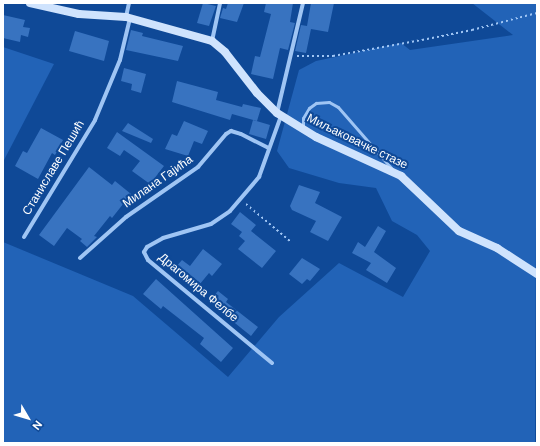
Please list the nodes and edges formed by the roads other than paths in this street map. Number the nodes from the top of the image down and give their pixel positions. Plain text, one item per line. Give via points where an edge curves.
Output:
1 (129, 3) edge
2 (220, 3) edge
3 (303, 3) edge
4 (35, 4) edge
5 (128, 17) junction
6 (212, 41) junction
7 (279, 114) junction
8 (304, 130) junction
9 (269, 148) junction
10 (394, 172) junction
11 (24, 237) dead end
12 (80, 258) dead end
13 (537, 274) edge
14 (272, 364) dead end

1 - 5 street, Станиславе Пешић
2 - 6 street
3 - 7 street, Драгомира Фелбе
4 - 5 street, Миљаковачке стазе via 79,14
5 - 6 street, Миљаковачке стазе
5 - 11 street, Станиславе Пешић via 120,60 95,120
6 - 7 street, Миљаковачке стазе via 225,52 257,94
7 - 8 street, Миљаковачке стазе
7 - 9 street, Драгомира Фелбе
8 - 10 street, Миљаковачке стазе
8 - 10 lane via 303,118 309,108 316,102 329,102 352,122
9 - 12 street, Милана Гајића via 236,132 226,134 198,167 126,217
9 - 14 street, Драгомира Фелбе via 259,177 241,200 219,220 163,238 147,247 144,252 148,260
10 - 13 street, Миљаковачке стазе via 407,180 459,231 497,248

